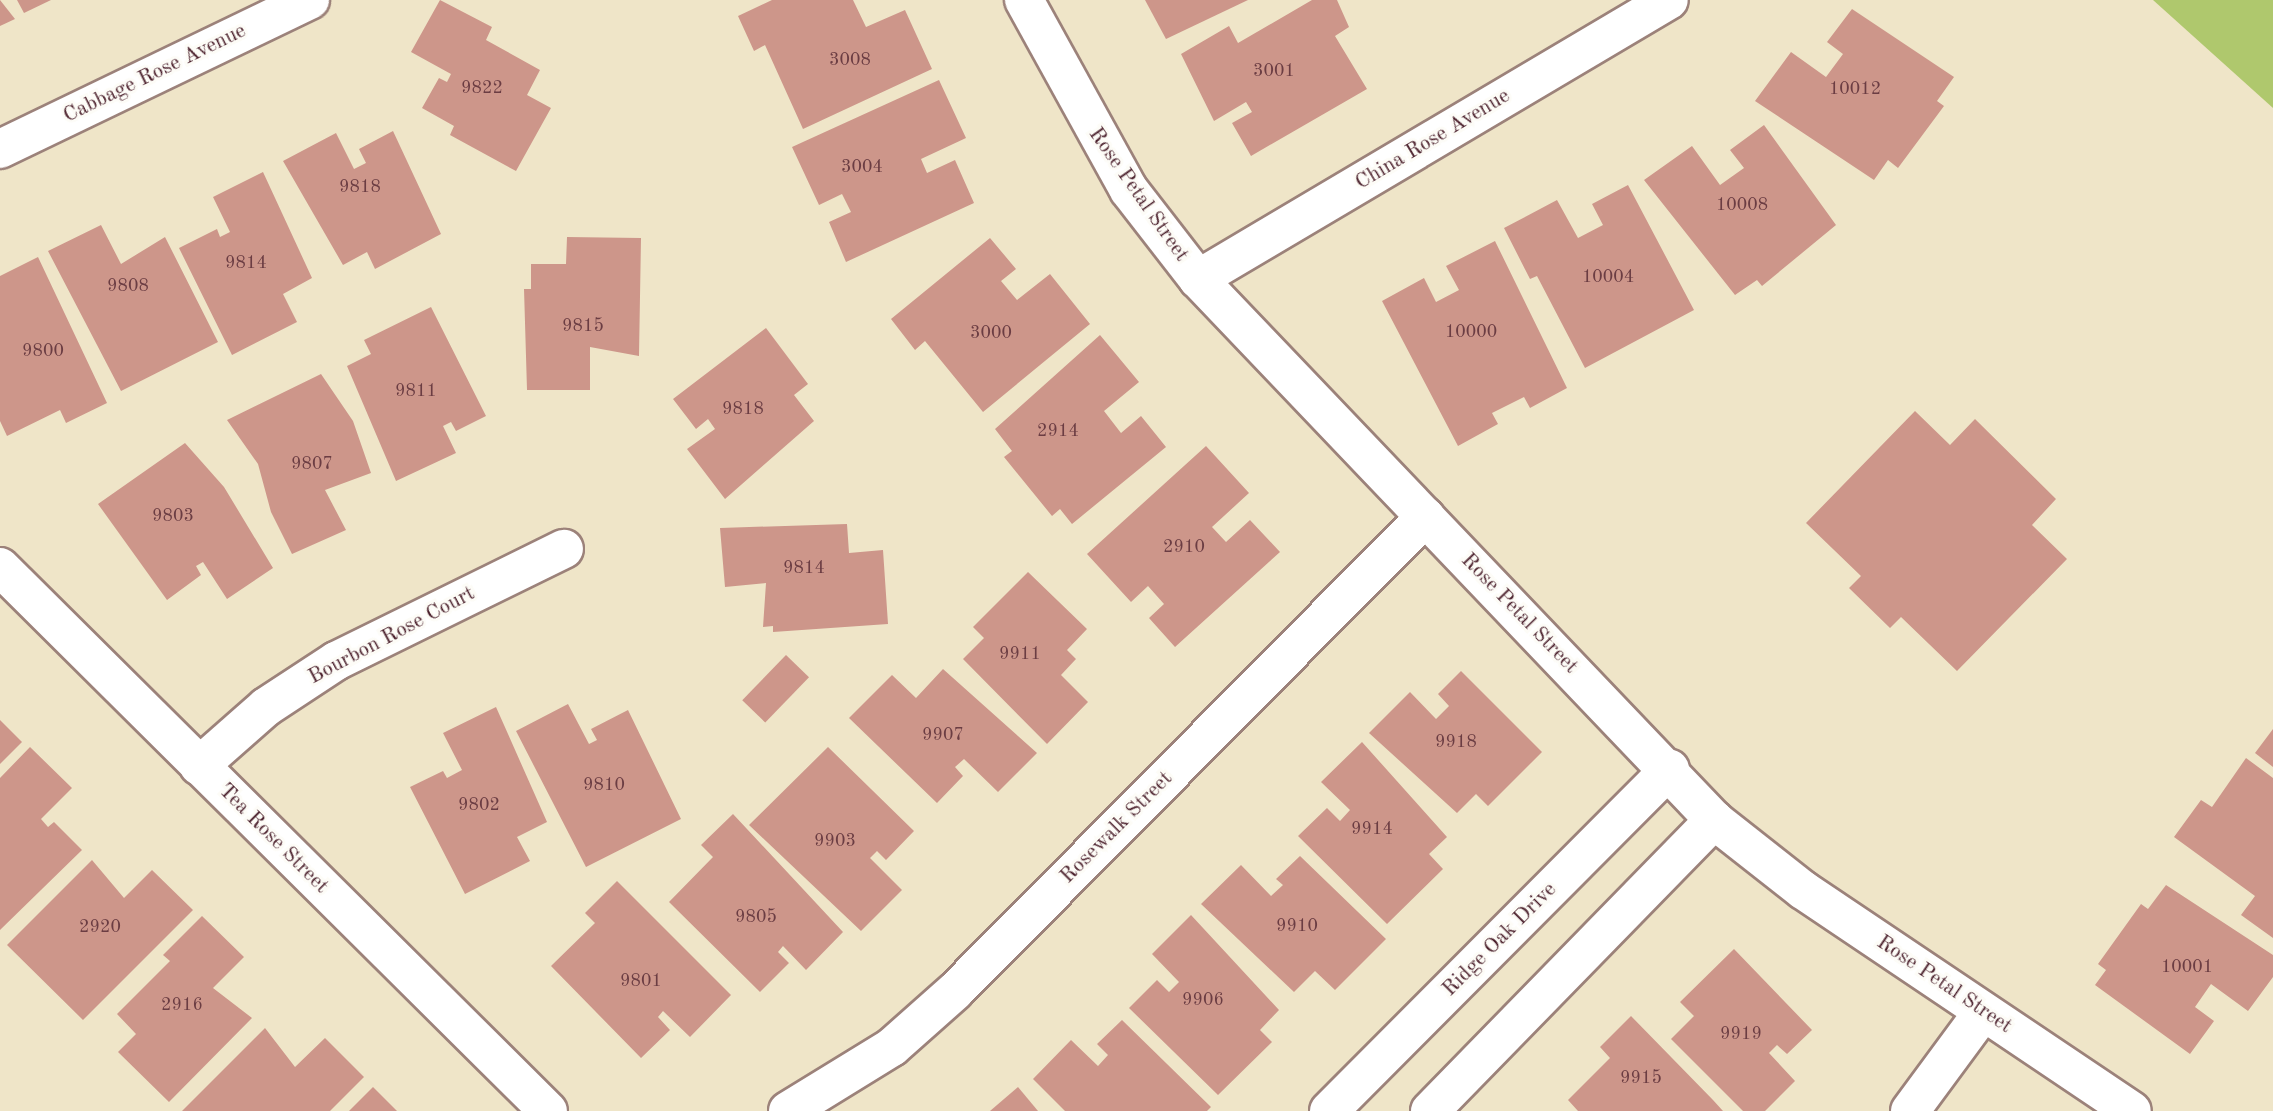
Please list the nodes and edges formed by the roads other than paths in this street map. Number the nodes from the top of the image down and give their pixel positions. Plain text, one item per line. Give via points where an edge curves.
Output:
1 (310, 0) edge
2 (1024, 0) edge
3 (1669, 0) edge
4 (0, 149) edge
5 (1198, 279) junction
6 (1425, 517) junction
7 (564, 549) dead end
8 (0, 567) edge
9 (199, 766) junction
10 (1670, 769) junction
11 (1714, 820) junction
12 (1983, 1012) junction
13 (548, 1111) edge
14 (788, 1111) edge
15 (1329, 1111) edge
16 (1430, 1111) edge
17 (1910, 1111) edge
18 (2132, 1111) edge

1 - 4 street, Cabbage Rose Avenue
2 - 5 street, Rose Petal Street via 1129,190
3 - 5 street, China Rose Avenue
5 - 6 street, Rose Petal Street
6 - 10 street, Rose Petal Street
6 - 14 street, Rosewalk Street via 956,991 892,1047
7 - 9 street, Bourbon Rose Court via 336,661 267,707
8 - 9 street, Tea Rose Street
9 - 13 street, Tea Rose Street
10 - 11 street, Rose Petal Street
10 - 15 street, Ridge Oak Drive
11 - 12 street, Rose Petal Street via 1803,890
11 - 16 street
12 - 17 street
12 - 18 street, Rose Petal Street

